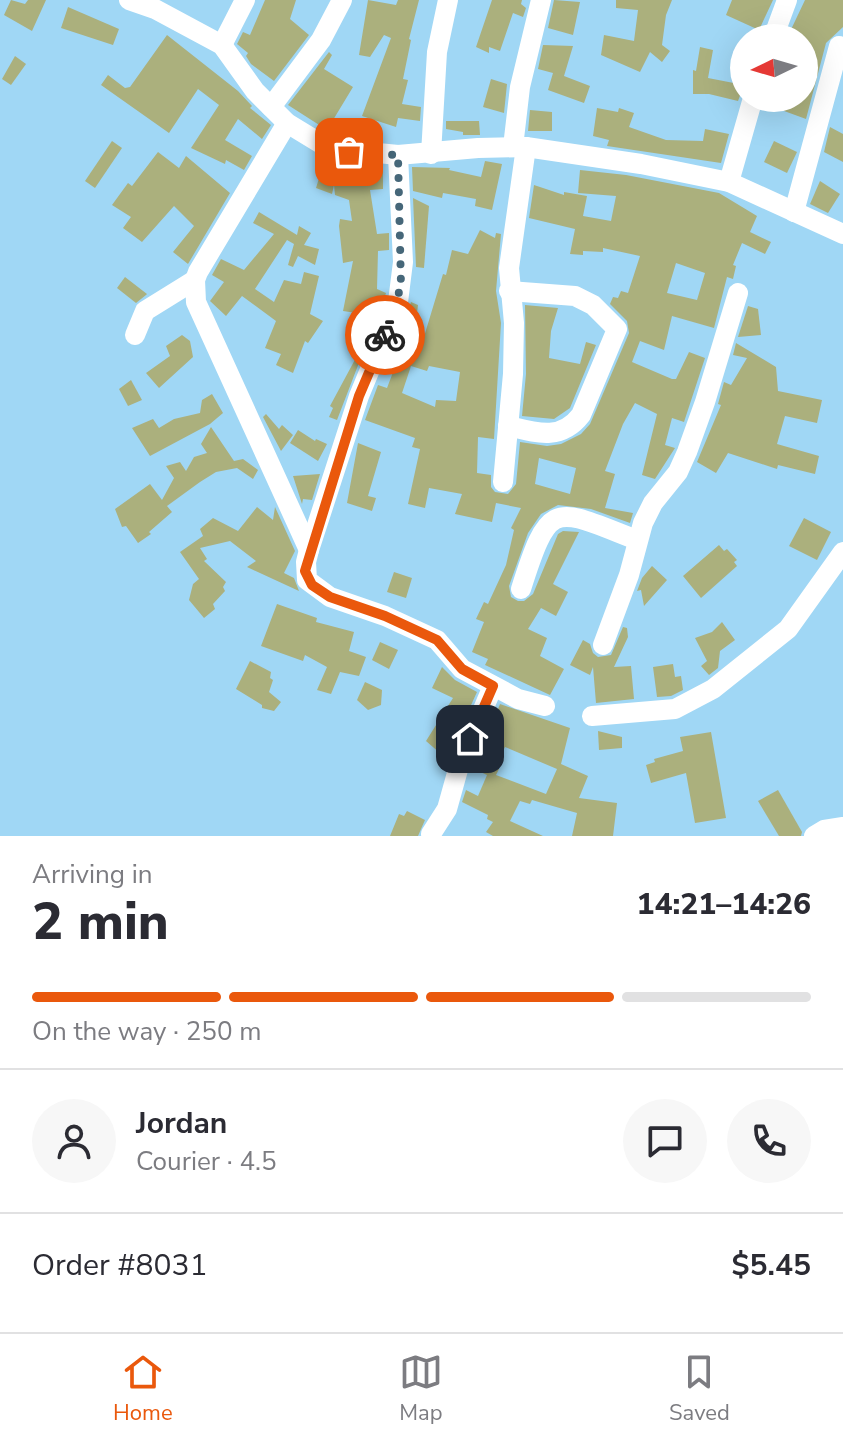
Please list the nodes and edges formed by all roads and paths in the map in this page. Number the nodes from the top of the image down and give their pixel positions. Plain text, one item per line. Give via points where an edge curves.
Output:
1 (129, 0) edge
2 (245, 0) edge
3 (342, 0) edge
4 (448, 0) edge
5 (541, 0) edge
6 (787, 0) edge
7 (156, 4) edge
8 (778, 24) edge
9 (222, 45) junction
10 (839, 46) dead end
11 (271, 107) junction
12 (749, 112) edge
13 (287, 123) junction
14 (519, 147) junction
15 (431, 154) junction
16 (398, 155) junction
17 (729, 182) junction
18 (794, 212) junction
19 (843, 234) edge
20 (195, 280) junction
21 (509, 291) junction
22 (738, 293) dead end
23 (135, 335) dead end
24 (508, 426) junction
25 (503, 482) dead end
26 (637, 540) junction
27 (309, 550) junction
28 (843, 552) edge
29 (521, 589) dead end
30 (603, 645) dead end
31 (493, 686) junction
32 (545, 706) dead end
33 (592, 716) dead end
34 (843, 827) edge
35 (431, 834) dead end
36 (814, 836) edge

1 - 7 street
2 - 9 street
3 - 11 street via 321,40
4 - 15 street via 437,52
5 - 14 street via 520,87
6 - 8 street
7 - 9 street
9 - 11 street
10 - 18 street
11 - 13 street
12 - 17 street
13 - 16 street via 328,148
13 - 20 street
14 - 15 street
14 - 17 street
14 - 21 street
15 - 16 street
16 - 27 street via 403,262 398,302 359,396
17 - 18 street
18 - 19 street
20 - 23 street via 145,311
20 - 27 street via 196,302
21 - 24 street via 514,323
21 - 24 street via 575,296 593,305 617,329 573,425 541,434
22 - 26 street via 687,452 653,503
24 - 25 street
26 - 29 street via 577,516 557,518 541,532
26 - 30 street
27 - 31 street via 305,571 312,585 437,640 462,669
28 - 33 street via 788,629 713,689 675,709
31 - 32 street
31 - 35 street via 443,819
34 - 36 street

